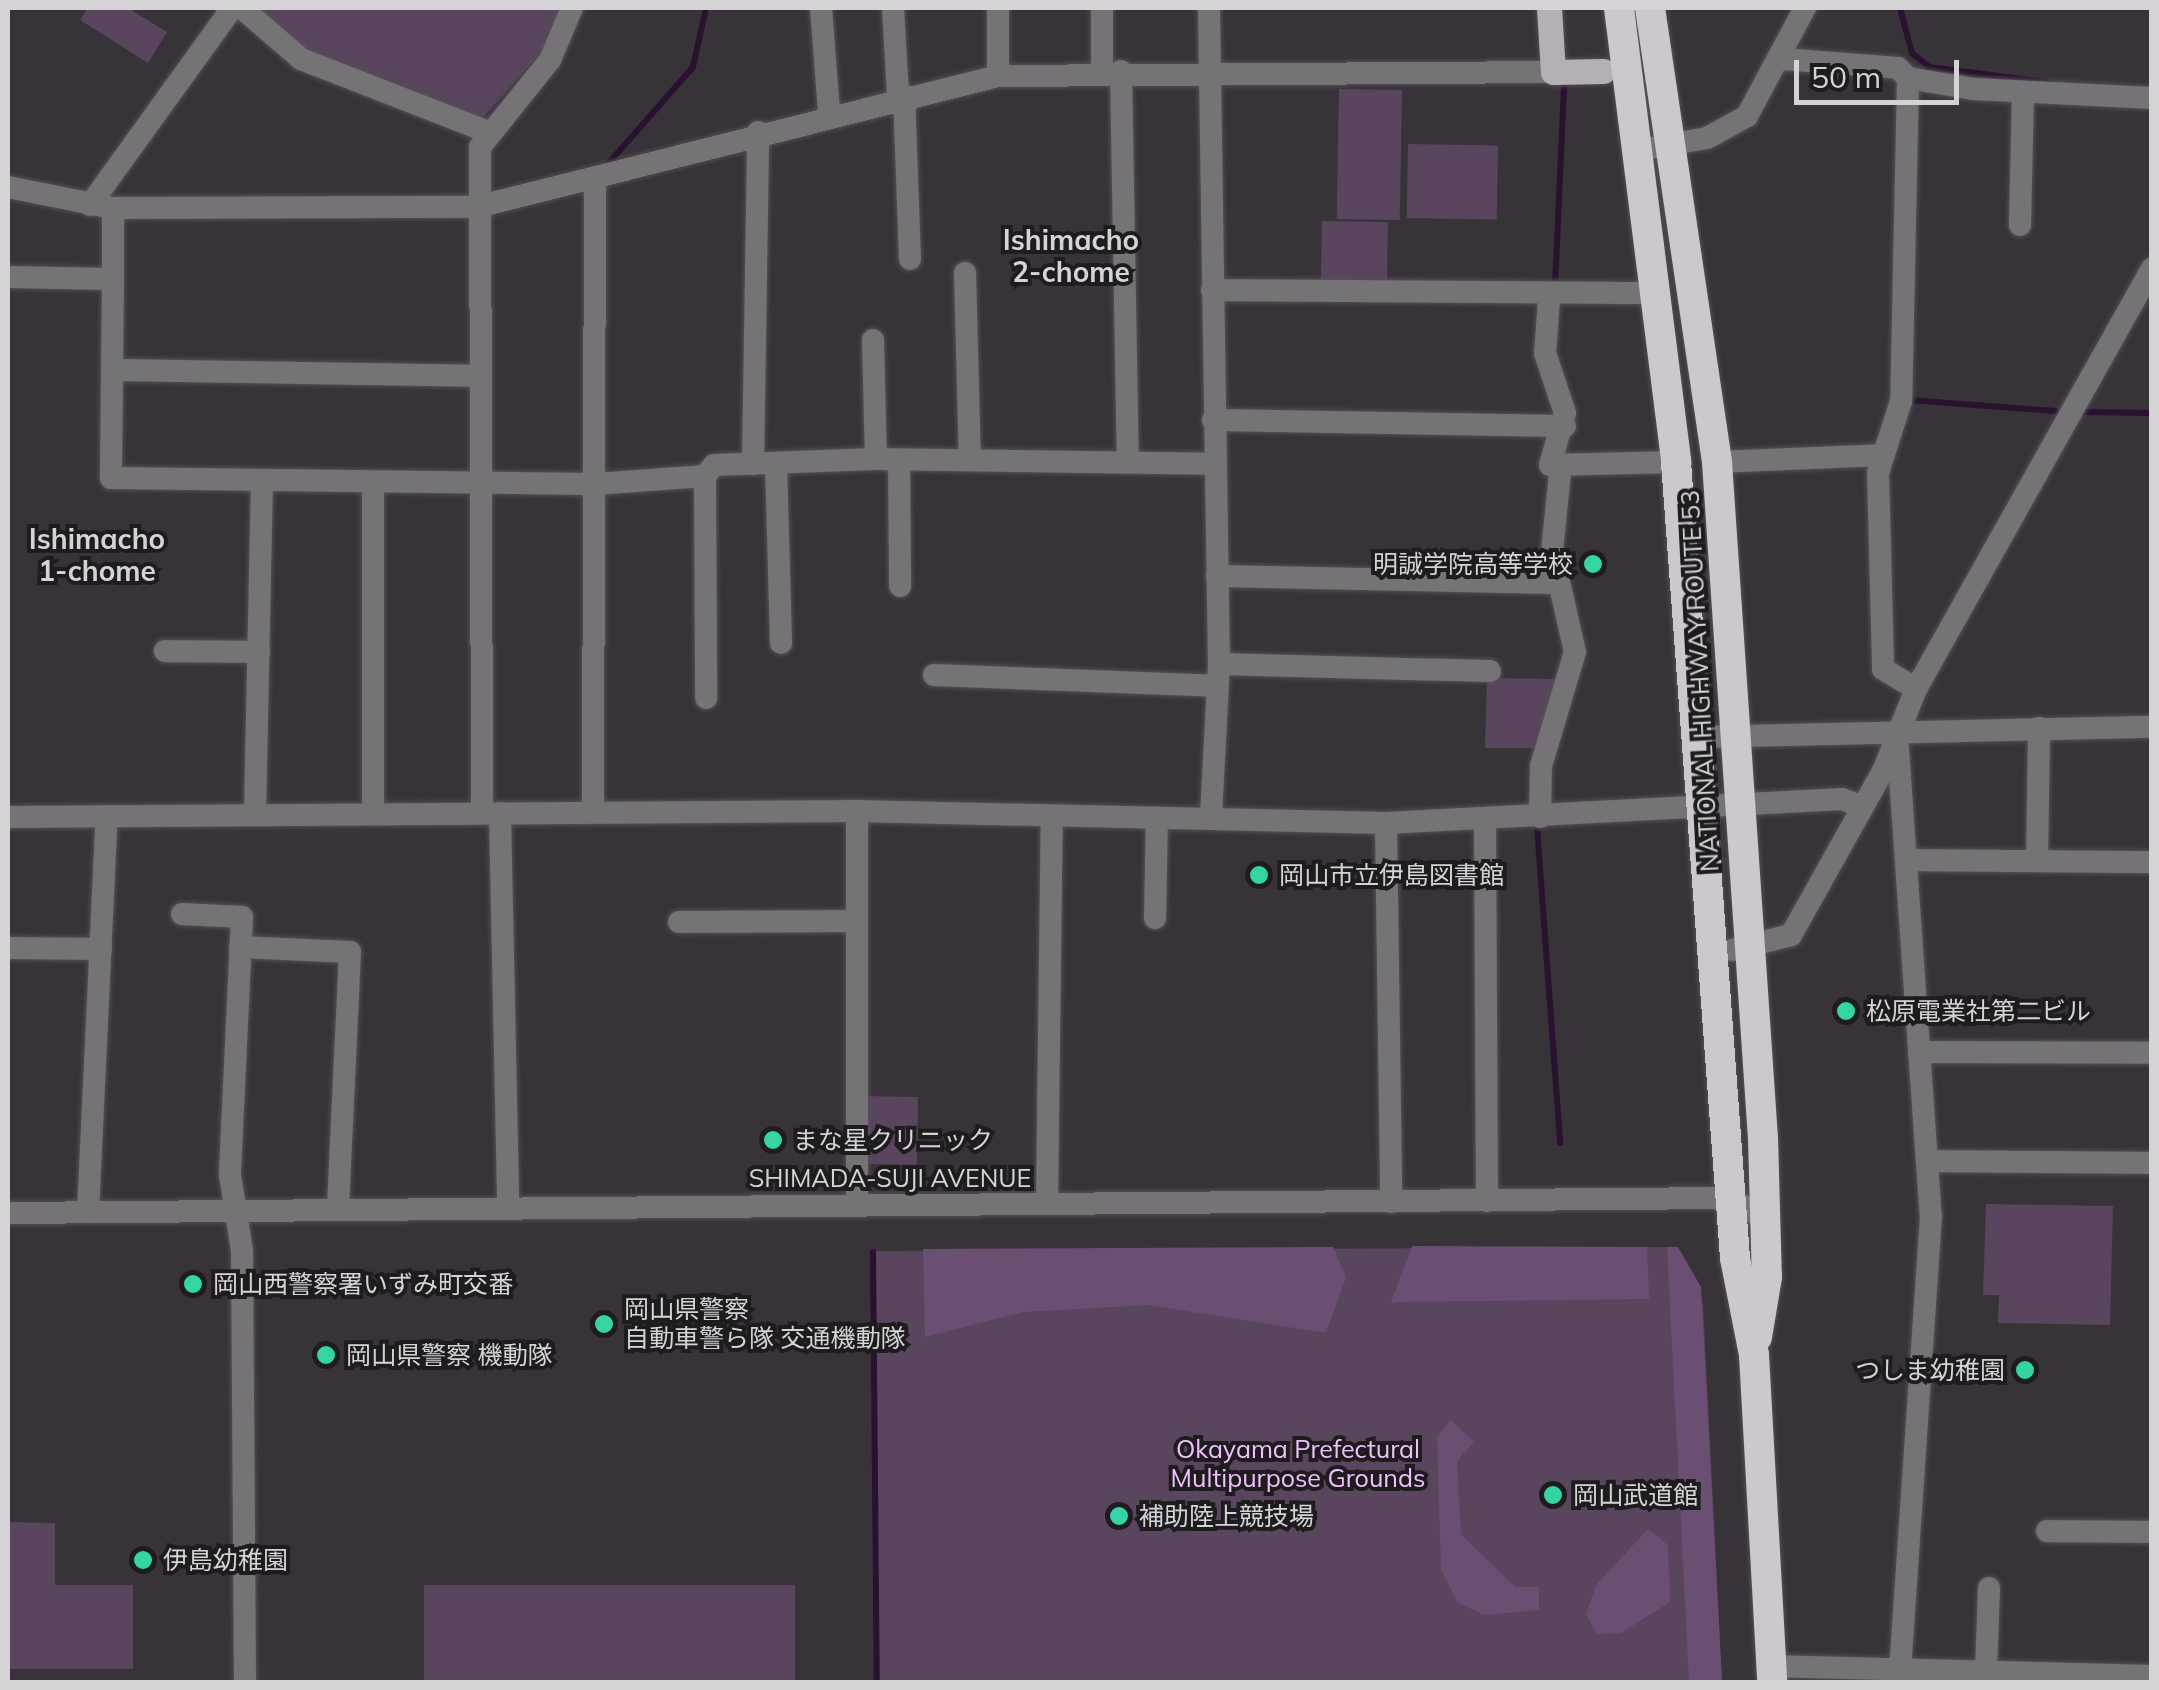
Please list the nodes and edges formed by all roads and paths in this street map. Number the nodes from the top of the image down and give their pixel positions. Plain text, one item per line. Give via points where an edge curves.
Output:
1 (232, 8) edge
2 (242, 8) edge
3 (572, 8) edge
4 (820, 8) edge
5 (893, 8) edge
6 (998, 8) edge
7 (1102, 8) edge
8 (1209, 8) edge
9 (1549, 8) edge
10 (1619, 8) edge
11 (1650, 8) edge
12 (1805, 8) edge
13 (1782, 59) junction
14 (1111, 71) junction
15 (1629, 71) junction
16 (1553, 72) junction
17 (1208, 74) junction
18 (998, 76) junction
19 (1908, 78) junction
20 (2024, 94) junction
21 (901, 95) junction
22 (2152, 98) edge
23 (829, 112) junction
24 (486, 131) junction
25 (758, 132) junction
26 (1670, 145) junction
27 (1639, 150) junction
28 (594, 182) junction
29 (8, 187) edge
30 (102, 207) junction
31 (477, 208) junction
32 (2020, 225) dead end
33 (910, 259) dead end
34 (2152, 269) edge
35 (965, 273) dead end
36 (8, 277) edge
37 (113, 280) junction
38 (1695, 282) junction
39 (1212, 290) junction
40 (1656, 293) junction
41 (1549, 298) junction
42 (873, 340) dead end
43 (113, 370) junction
44 (479, 376) junction
45 (1213, 420) junction
46 (1565, 426) junction
47 (1881, 456) junction
48 (970, 459) junction
49 (888, 460) junction
50 (1128, 460) junction
51 (1676, 462) junction
52 (1717, 462) junction
53 (764, 464) junction
54 (1214, 464) junction
55 (1561, 464) junction
56 (705, 476) junction
57 (262, 482) junction
58 (372, 482) junction
59 (481, 484) junction
60 (594, 484) junction
61 (1217, 576) junction
62 (1555, 583) junction
63 (900, 586) dead end
64 (781, 643) dead end
65 (165, 651) dead end
66 (259, 652) junction
67 (1490, 671) dead end
68 (934, 675) dead end
69 (1217, 675) junction
70 (1916, 689) junction
71 (706, 698) dead end
72 (2152, 727) edge
73 (2039, 728) junction
74 (1897, 734) junction
75 (1714, 736) junction
76 (1719, 807) junction
77 (1863, 807) junction
78 (857, 811) junction
79 (373, 812) junction
80 (593, 812) junction
81 (255, 813) junction
82 (491, 813) junction
83 (107, 816) junction
84 (1052, 816) junction
85 (8, 817) edge
86 (1540, 817) junction
87 (1157, 818) junction
88 (1211, 819) junction
89 (1485, 821) junction
90 (1386, 823) junction
91 (1907, 860) junction
92 (2037, 861) junction
93 (2152, 862) edge
94 (182, 914) dead end
95 (1155, 918) dead end
96 (856, 921) junction
97 (679, 922) dead end
98 (240, 947) junction
99 (8, 948) edge
100 (102, 949) junction
101 (1740, 949) junction
102 (1919, 1052) junction
103 (2152, 1053) edge
104 (1929, 1161) junction
105 (2152, 1163) edge
106 (1732, 1198) junction
107 (1487, 1201) junction
108 (1391, 1202) junction
109 (1047, 1204) junction
110 (857, 1205) junction
111 (508, 1208) junction
112 (338, 1209) junction
113 (236, 1210) junction
114 (88, 1212) junction
115 (8, 1213) edge
116 (1765, 1220) junction
117 (1754, 1355) junction
118 (2047, 1530) dead end
119 (2152, 1532) edge
120 (1989, 1588) dead end
121 (1986, 1671) junction
122 (1772, 1674) edge
123 (1900, 1675) edge
124 (2152, 1676) edge
125 (2094, 1679) edge
126 (244, 1682) edge

1 - 30 street
2 - 24 street via 301,59
3 - 24 street via 550,60
4 - 23 street
5 - 21 street
6 - 18 street
7 - 14 street
8 - 17 street
9 - 16 main road
10 - 15 highway, NATIONAL HIGHWAY ROUTE 53
11 - 15 highway, NATIONAL HIGHWAY ROUTE 53
12 - 13 street
13 - 19 street via 1898,68
13 - 26 street via 1748,116 1708,138
14 - 17 street
14 - 18 street
14 - 50 street
15 - 16 main road
15 - 26 highway, NATIONAL HIGHWAY ROUTE 53
15 - 27 highway, NATIONAL HIGHWAY ROUTE 53
16 - 17 street
17 - 39 street
18 - 21 street
19 - 20 street
19 - 47 street via 1901,400
20 - 22 street
20 - 32 street
21 - 23 street
21 - 33 street
23 - 25 street
24 - 31 street
25 - 28 street
25 - 53 street
26 - 27 street
26 - 38 highway, NATIONAL HIGHWAY ROUTE 53
27 - 40 highway, NATIONAL HIGHWAY ROUTE 53
28 - 31 street
28 - 60 street
29 - 30 street
30 - 31 street
30 - 37 street
31 - 44 street
34 - 70 street
35 - 48 street
36 - 37 street
37 - 43 street
38 - 52 highway, NATIONAL HIGHWAY ROUTE 53
38 - 75 highway via 1688,328
39 - 41 street
39 - 45 street
40 - 41 street
40 - 51 highway, NATIONAL HIGHWAY ROUTE 53
41 - 46 street via 1546,353
42 - 49 street
43 - 44 street
43 - 57 street via 111,478
44 - 59 street
45 - 46 street
45 - 54 street
46 - 55 street via 1550,465
47 - 52 street
47 - 70 street via 1883,669
48 - 49 street
48 - 50 street
49 - 53 street
49 - 63 street
50 - 54 street
51 - 55 street
51 - 75 highway, NATIONAL HIGHWAY ROUTE 53
52 - 75 highway, NATIONAL HIGHWAY ROUTE 53
53 - 56 street via 714,466
53 - 64 street
54 - 61 street
55 - 62 street
56 - 60 street
56 - 71 street
57 - 58 street
57 - 66 street
58 - 59 street
58 - 79 street
59 - 60 street
59 - 82 street
60 - 80 street
61 - 62 street
61 - 69 street
62 - 86 street via 1575,652 1541,766
65 - 66 street
66 - 81 street
67 - 69 street
68 - 69 street
69 - 88 street
70 - 74 street
72 - 73 street
73 - 74 street
73 - 92 street
74 - 75 street
74 - 77 street
74 - 91 street
75 - 76 highway, NATIONAL HIGHWAY ROUTE 53
76 - 77 street via 1842,799
76 - 86 street
76 - 101 highway
76 - 106 highway, NATIONAL HIGHWAY ROUTE 53
77 - 101 street via 1791,935
78 - 80 street
78 - 84 street
78 - 96 street
79 - 81 street
79 - 82 street
80 - 82 street
81 - 83 street
82 - 111 street
83 - 85 street
83 - 100 street
84 - 87 street
84 - 109 street
86 - 89 street
87 - 88 street
87 - 95 street
88 - 90 street
89 - 90 street
89 - 107 street
90 - 108 street
91 - 92 street
91 - 102 street
92 - 93 street
94 - 98 street via 242,918
96 - 97 street
96 - 110 street
98 - 112 street via 350,952
98 - 113 street
99 - 100 street
100 - 114 street
101 - 106 highway via 1747,1158
101 - 116 highway, NATIONAL HIGHWAY ROUTE 53
102 - 103 street
102 - 104 street
104 - 105 street
104 - 123 street via 1926,1383
106 - 107 street, SHIMADA-SUJI AVENUE
106 - 116 street
106 - 117 highway, NATIONAL HIGHWAY ROUTE 53
107 - 108 street, SHIMADA-SUJI AVENUE
108 - 109 street, SHIMADA-SUJI AVENUE
109 - 110 street, SHIMADA-SUJI AVENUE
110 - 111 street, SHIMADA-SUJI AVENUE
111 - 112 street, SHIMADA-SUJI AVENUE
112 - 113 street, SHIMADA-SUJI AVENUE
113 - 114 street, SHIMADA-SUJI AVENUE
113 - 126 street
114 - 115 street, SHIMADA-SUJI AVENUE
116 - 117 highway, NATIONAL HIGHWAY ROUTE 53
117 - 122 highway, NATIONAL HIGHWAY ROUTE 53
118 - 119 street
120 - 121 street
121 - 123 street
121 - 125 street
122 - 123 street
124 - 125 street

